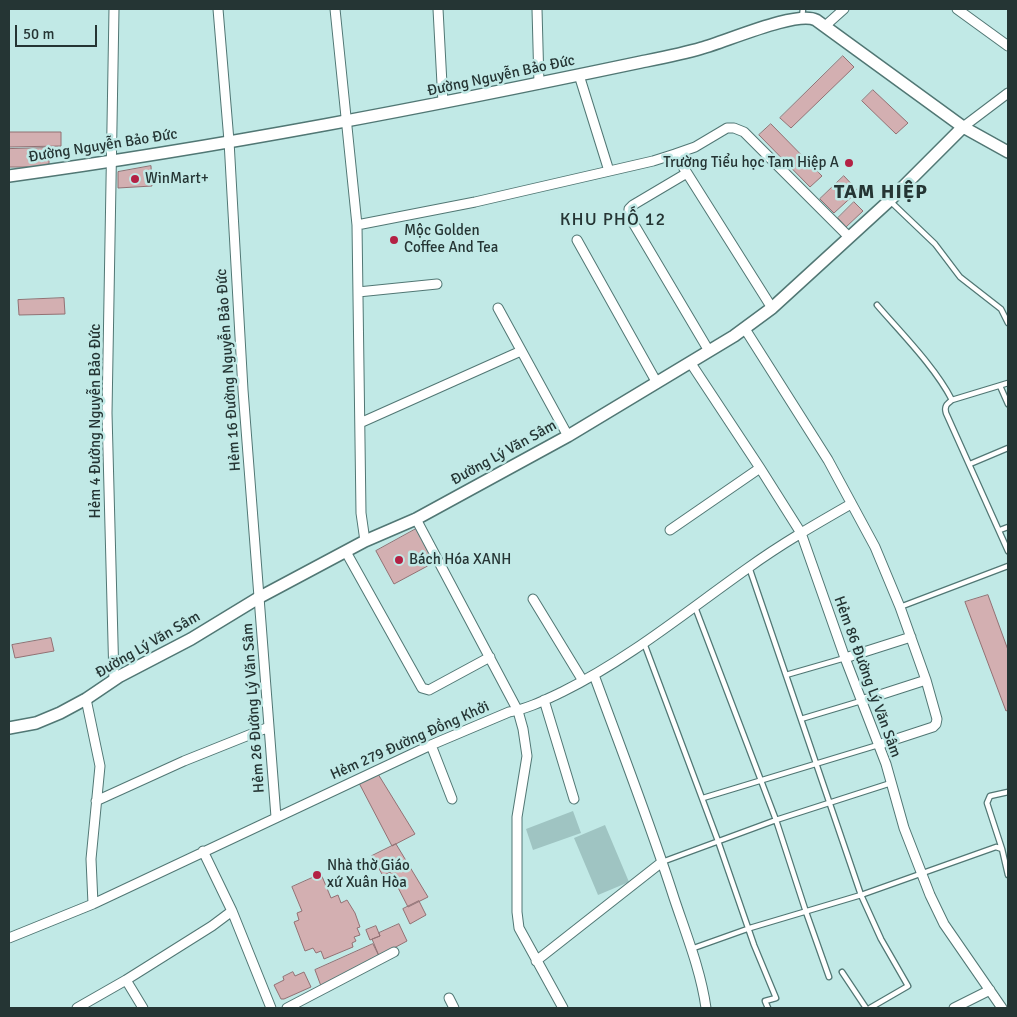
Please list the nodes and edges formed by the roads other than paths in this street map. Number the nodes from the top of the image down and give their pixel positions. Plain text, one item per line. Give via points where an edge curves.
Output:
1 (114, 9) edge
2 (218, 9) edge
3 (335, 9) edge
4 (438, 9) edge
5 (537, 9) edge
6 (844, 9) edge
7 (957, 9) edge
8 (802, 13) edge
9 (825, 26) junction
10 (1008, 46) edge
11 (579, 75) junction
12 (539, 84) junction
13 (1008, 93) edge
14 (443, 103) junction
15 (347, 120) junction
16 (963, 127) junction
17 (228, 141) junction
18 (1008, 152) edge
19 (675, 154) junction
20 (111, 162) junction
21 (609, 171) junction
22 (687, 173) junction
23 (9, 176) edge
24 (889, 200) junction
25 (357, 225) junction
26 (849, 237) junction
27 (577, 240) dead end
28 (437, 284) dead end
29 (358, 292) junction
30 (877, 305) dead end
31 (498, 308) dead end
32 (772, 308) junction
33 (1008, 323) edge
34 (745, 329) junction
35 (521, 351) junction
36 (709, 351) junction
37 (690, 362) junction
38 (657, 382) junction
39 (1008, 382) edge
40 (1000, 386) junction
41 (952, 400) junction
42 (1008, 404) edge
43 (360, 424) junction
44 (568, 436) junction
45 (1008, 448) edge
46 (970, 464) junction
47 (760, 468) junction
48 (851, 504) junction
49 (416, 518) junction
50 (1008, 527) edge
51 (670, 530) dead end
52 (1000, 530) junction
53 (801, 533) junction
54 (365, 541) junction
55 (1008, 551) edge
56 (346, 552) junction
57 (1008, 566) edge
58 (749, 568) junction
59 (260, 597) junction
60 (533, 599) dead end
61 (695, 607) junction
62 (900, 607) junction
63 (911, 637) junction
64 (644, 642) junction
65 (490, 657) junction
66 (845, 658) junction
67 (594, 675) junction
68 (786, 675) junction
69 (114, 680) junction
70 (926, 680) junction
71 (583, 681) junction
72 (86, 699) junction
73 (544, 700) junction
74 (861, 701) junction
75 (518, 711) junction
76 (801, 719) junction
77 (269, 727) junction
78 (9, 728) edge
79 (430, 745) junction
80 (878, 745) junction
81 (816, 763) junction
82 (760, 780) junction
83 (891, 782) junction
84 (1008, 792) edge
85 (703, 798) junction
86 (452, 799) dead end
87 (574, 799) dead end
88 (96, 801) junction
89 (829, 803) junction
90 (276, 817) junction
91 (776, 820) junction
92 (718, 841) junction
93 (1002, 849) junction
94 (203, 851) junction
95 (662, 862) junction
96 (922, 874) junction
97 (1008, 875) edge
98 (862, 895) junction
99 (94, 904) junction
100 (232, 911) junction
101 (806, 912) junction
102 (750, 928) junction
103 (9, 938) edge
104 (691, 948) junction
105 (394, 952) dead end
106 (536, 961) junction
107 (842, 972) dead end
108 (829, 977) dead end
109 (126, 980) junction
110 (990, 990) junction
111 (449, 998) dead end
112 (77, 1008) edge
113 (143, 1008) edge
114 (271, 1008) edge
115 (287, 1008) edge
116 (454, 1008) edge
117 (563, 1008) edge
118 (706, 1008) edge
119 (768, 1008) edge
120 (866, 1008) edge
121 (870, 1008) edge
122 (954, 1008) edge
123 (1002, 1008) edge

1 - 20 street, Hẻm 4 Đường Nguyễn Bảo Đức
2 - 17 street, Hẻm 16 Đường Nguyễn Bảo Đức
3 - 15 street
4 - 14 street
5 - 12 street
6 - 9 street
7 - 10 street
8 - 9 street, Đường Nguyễn Bảo Đức
8 - 11 street, Đường Nguyễn Bảo Đức via 703,48
9 - 16 street, Đường Nguyễn Bảo Đức
11 - 12 street, Đường Nguyễn Bảo Đức
11 - 21 street
12 - 14 street, Đường Nguyễn Bảo Đức
13 - 16 street
14 - 15 street, Đường Nguyễn Bảo Đức
15 - 17 street, Đường Nguyễn Bảo Đức
15 - 25 street
16 - 18 street, Đường Nguyễn Bảo Đức
16 - 24 street, Đường Lý Văn Sâm
17 - 20 street, Đường Nguyễn Bảo Đức
17 - 59 street, Hẻm 16 Đường Nguyễn Bảo Đức
19 - 21 street
19 - 22 street
19 - 26 street via 695,147 727,128 744,132
20 - 23 street, Đường Nguyễn Bảo Đức
20 - 69 street, Hẻm 4 Đường Nguyễn Bảo Đức via 107,413
21 - 25 street
22 - 32 street
22 - 36 street via 633,205 630,216
24 - 26 street, Đường Lý Văn Sâm
24 - 33 lane via 935,244 960,276 1000,309
25 - 29 street
26 - 32 street, Đường Lý Văn Sâm
27 - 38 street
28 - 29 street
29 - 43 street
30 - 41 lane
31 - 35 street
32 - 34 street, Đường Lý Văn Sâm
34 - 36 street, Đường Lý Văn Sâm
34 - 48 street via 828,460
35 - 43 street
35 - 44 street
36 - 37 street, Đường Lý Văn Sâm
37 - 38 street, Đường Lý Văn Sâm
37 - 47 street, Hẻm 86 Đường Lý Văn Sâm
38 - 44 street, Đường Lý Văn Sâm
39 - 40 lane
40 - 41 lane
40 - 42 lane
41 - 46 lane via 946,404 946,413
43 - 54 street via 361,514
44 - 49 street, Đường Lý Văn Sâm
45 - 46 lane
46 - 52 lane
47 - 51 street
47 - 53 street, Hẻm 86 Đường Lý Văn Sâm
48 - 53 street, Hẻm 279 Đường Đồng Khởi
48 - 62 street via 875,547
49 - 54 street, Đường Lý Văn Sâm
49 - 65 street
50 - 52 lane
52 - 55 lane
53 - 58 street, Hẻm 279 Đường Đồng Khởi
53 - 66 street, Hẻm 86 Đường Lý Văn Sâm
54 - 56 street, Đường Lý Văn Sâm
56 - 59 street, Đường Lý Văn Sâm
56 - 65 street via 422,688 430,690
57 - 62 lane
58 - 61 street, Hẻm 279 Đường Đồng Khởi
58 - 68 lane
59 - 69 street, Đường Lý Văn Sâm
59 - 77 street, Hẻm 26 Đường Lý Văn Sâm
60 - 71 street
61 - 64 street, Hẻm 279 Đường Đồng Khởi
61 - 82 lane
62 - 63 street
63 - 66 street
63 - 70 street
64 - 67 street, Hẻm 279 Đường Đồng Khởi
64 - 85 lane
65 - 75 street
66 - 68 lane
66 - 74 street, Hẻm 86 Đường Lý Văn Sâm
67 - 71 street, Hẻm 279 Đường Đồng Khởi
67 - 95 street
68 - 76 lane
69 - 72 street, Đường Lý Văn Sâm
70 - 74 street
70 - 80 street via 936,724
71 - 73 street, Hẻm 279 Đường Đồng Khởi
72 - 78 street, Đường Lý Văn Sâm via 47,719
72 - 88 street via 100,766
73 - 75 street, Hẻm 279 Đường Đồng Khởi
73 - 87 street
74 - 76 lane
74 - 80 street, Hẻm 86 Đường Lý Văn Sâm
75 - 79 street, Hẻm 279 Đường Đồng Khởi
75 - 106 street via 527,756 517,817 517,912 519,928
76 - 81 lane
77 - 88 street
77 - 90 street, Hẻm 26 Đường Lý Văn Sâm
79 - 86 street
79 - 90 street, Hẻm 279 Đường Đồng Khởi
80 - 81 lane
80 - 83 street, Hẻm 86 Đường Lý Văn Sâm
81 - 82 lane
81 - 89 lane
82 - 85 lane
82 - 91 lane
83 - 89 lane
83 - 96 street, Hẻm 86 Đường Lý Văn Sâm
84 - 93 lane via 990,796 987,803
85 - 92 lane
88 - 99 street via 91,858
89 - 91 lane
89 - 98 lane
90 - 94 street, Hẻm 279 Đường Đồng Khởi
91 - 92 lane
91 - 101 lane
92 - 95 lane
92 - 102 lane
93 - 96 lane via 996,847
93 - 97 lane
94 - 99 street, Hẻm 279 Đường Đồng Khởi
94 - 100 street
95 - 104 street
95 - 106 street
96 - 98 lane
96 - 110 street, Hẻm 86 Đường Lý Văn Sâm via 944,924
98 - 101 lane
98 - 121 lane via 881,939 908,986
99 - 103 street, Hẻm 279 Đường Đồng Khởi
100 - 109 street
100 - 114 street
101 - 102 lane
101 - 108 lane
102 - 104 lane
102 - 119 lane via 754,946 776,998 765,1001
104 - 118 street
105 - 115 street
106 - 117 street
107 - 120 lane
109 - 112 street
109 - 113 street
110 - 122 street
110 - 123 street, Hẻm 86 Đường Lý Văn Sâm
111 - 116 street

